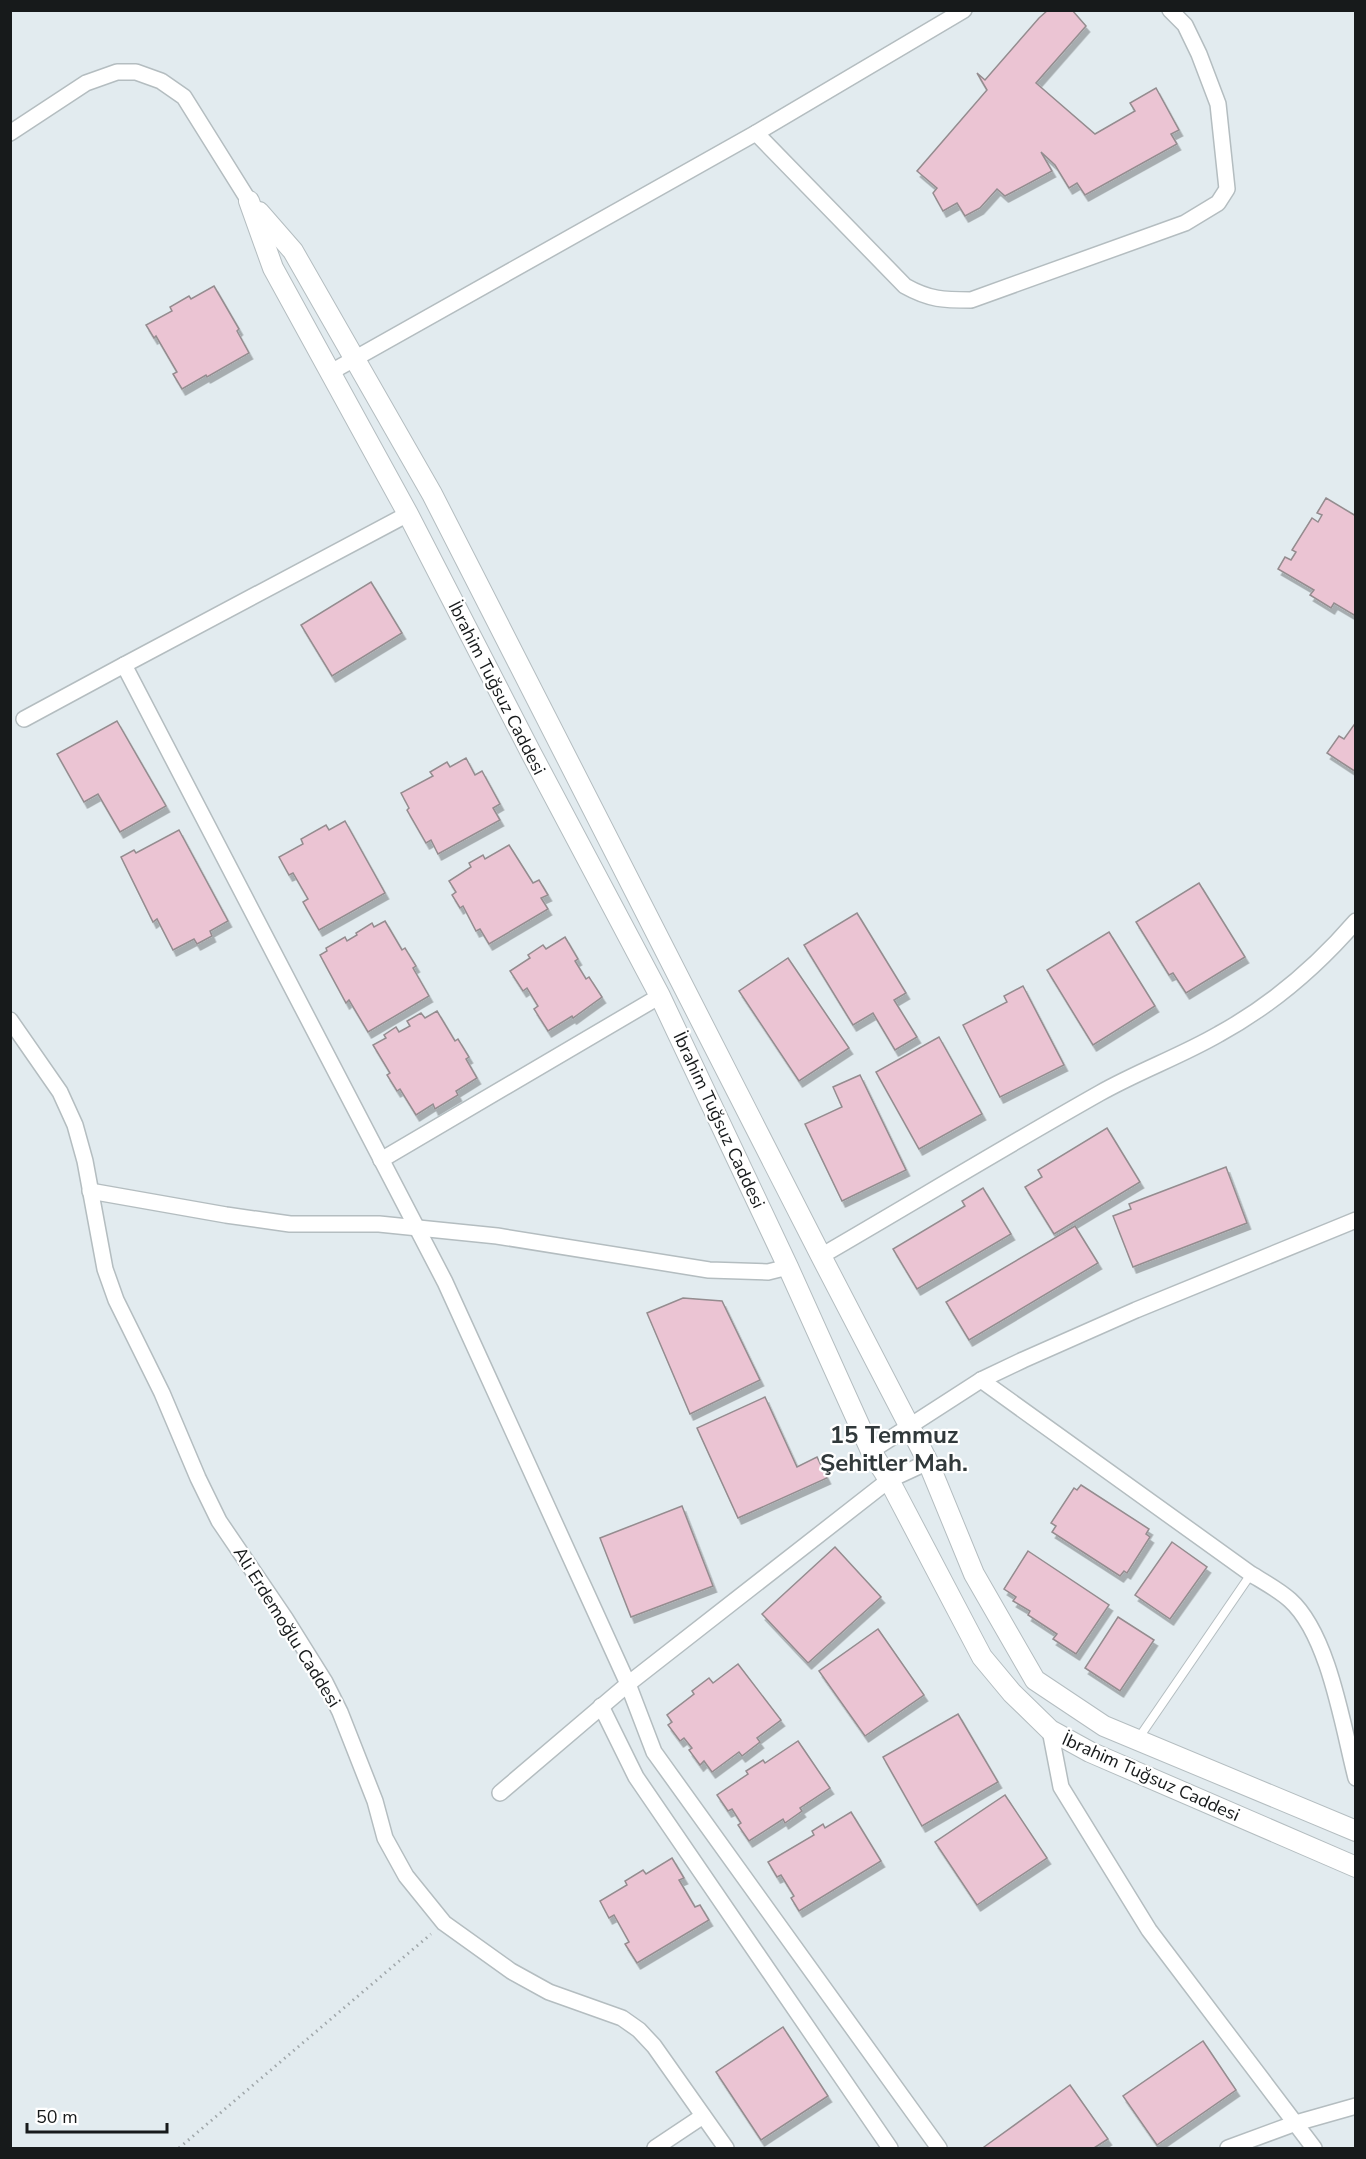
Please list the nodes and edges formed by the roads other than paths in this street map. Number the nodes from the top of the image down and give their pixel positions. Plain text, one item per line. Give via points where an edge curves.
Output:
1 (964, 10) edge
2 (1170, 10) edge
3 (10, 133) edge
4 (756, 133) junction
5 (249, 201) junction
6 (355, 359) junction
7 (331, 372) junction
8 (408, 514) junction
9 (124, 665) junction
10 (24, 719) dead end
11 (1356, 921) edge
12 (660, 996) junction
13 (10, 1020) edge
14 (381, 1160) junction
15 (90, 1191) junction
16 (1356, 1220) edge
17 (416, 1227) junction
18 (821, 1256) junction
19 (788, 1267) junction
20 (981, 1380) junction
21 (908, 1427) junction
22 (871, 1450) junction
23 (928, 1462) junction
24 (889, 1480) junction
25 (1251, 1574) junction
26 (628, 1684) junction
27 (602, 1706) junction
28 (1050, 1730) junction
29 (1137, 1740) junction
30 (1356, 1778) edge
31 (500, 1793) dead end
32 (1356, 1831) edge
33 (1356, 1867) edge
34 (1356, 2106) edge
35 (703, 2116) junction
36 (1296, 2123) junction
37 (655, 2148) edge
38 (726, 2148) edge
39 (890, 2148) edge
40 (939, 2148) edge
41 (1228, 2148) edge
42 (1314, 2148) edge

1 - 4 street
2 - 4 street via 1185,25 1218,104 1227,189 1218,202 1185,223 971,300 923,296 905,286
3 - 5 street, İbrahim Tuğsuz Caddesi via 86,83 117,72 136,72 161,81 184,97
4 - 6 street
5 - 6 street, İbrahim Tuğsuz Caddesi via 292,251
5 - 7 street, İbrahim Tuğsuz Caddesi via 273,268
6 - 7 street
6 - 18 street, İbrahim Tuğsuz Caddesi via 432,494
7 - 8 street, İbrahim Tuğsuz Caddesi
8 - 9 street
8 - 12 street, İbrahim Tuğsuz Caddesi
9 - 10 street
9 - 14 street
11 - 18 street via 1309,968 1219,1035 1103,1091
12 - 14 street
12 - 19 street, İbrahim Tuğsuz Caddesi
13 - 15 street, Ali Erdemoğlu Caddesi via 60,1092 75,1125
14 - 17 street
15 - 17 street via 290,1224
15 - 35 street, Ali Erdemoğlu Caddesi via 112,1290 203,1489 219,1521 325,1682 366,1779 385,1838 406,1876 444,1923 512,1971 549,1992 612,2015 639,2030
16 - 20 street via 1136,1310
17 - 19 street via 709,1270 768,1272
17 - 26 street via 445,1282
18 - 21 street, İbrahim Tuğsuz Caddesi
19 - 22 street, İbrahim Tuğsuz Caddesi
20 - 21 street
20 - 25 street
21 - 22 street
21 - 23 street, İbrahim Tuğsuz Caddesi
22 - 24 street, İbrahim Tuğsuz Caddesi
23 - 24 street
23 - 29 street, İbrahim Tuğsuz Caddesi via 974,1574 1035,1680 1104,1726
24 - 26 street
24 - 28 street, İbrahim Tuğsuz Caddesi via 981,1657
25 - 29 lane
25 - 30 street via 1291,1600 1310,1626 1326,1659
26 - 27 street
26 - 40 street via 654,1752
27 - 31 street
27 - 39 street via 636,1777
28 - 33 street, İbrahim Tuğsuz Caddesi via 1090,1752
28 - 36 street via 1061,1787 1149,1930
29 - 32 street, İbrahim Tuğsuz Caddesi
34 - 36 street
35 - 37 street
35 - 38 street, Ali Erdemoğlu Caddesi
36 - 41 street
36 - 42 street

